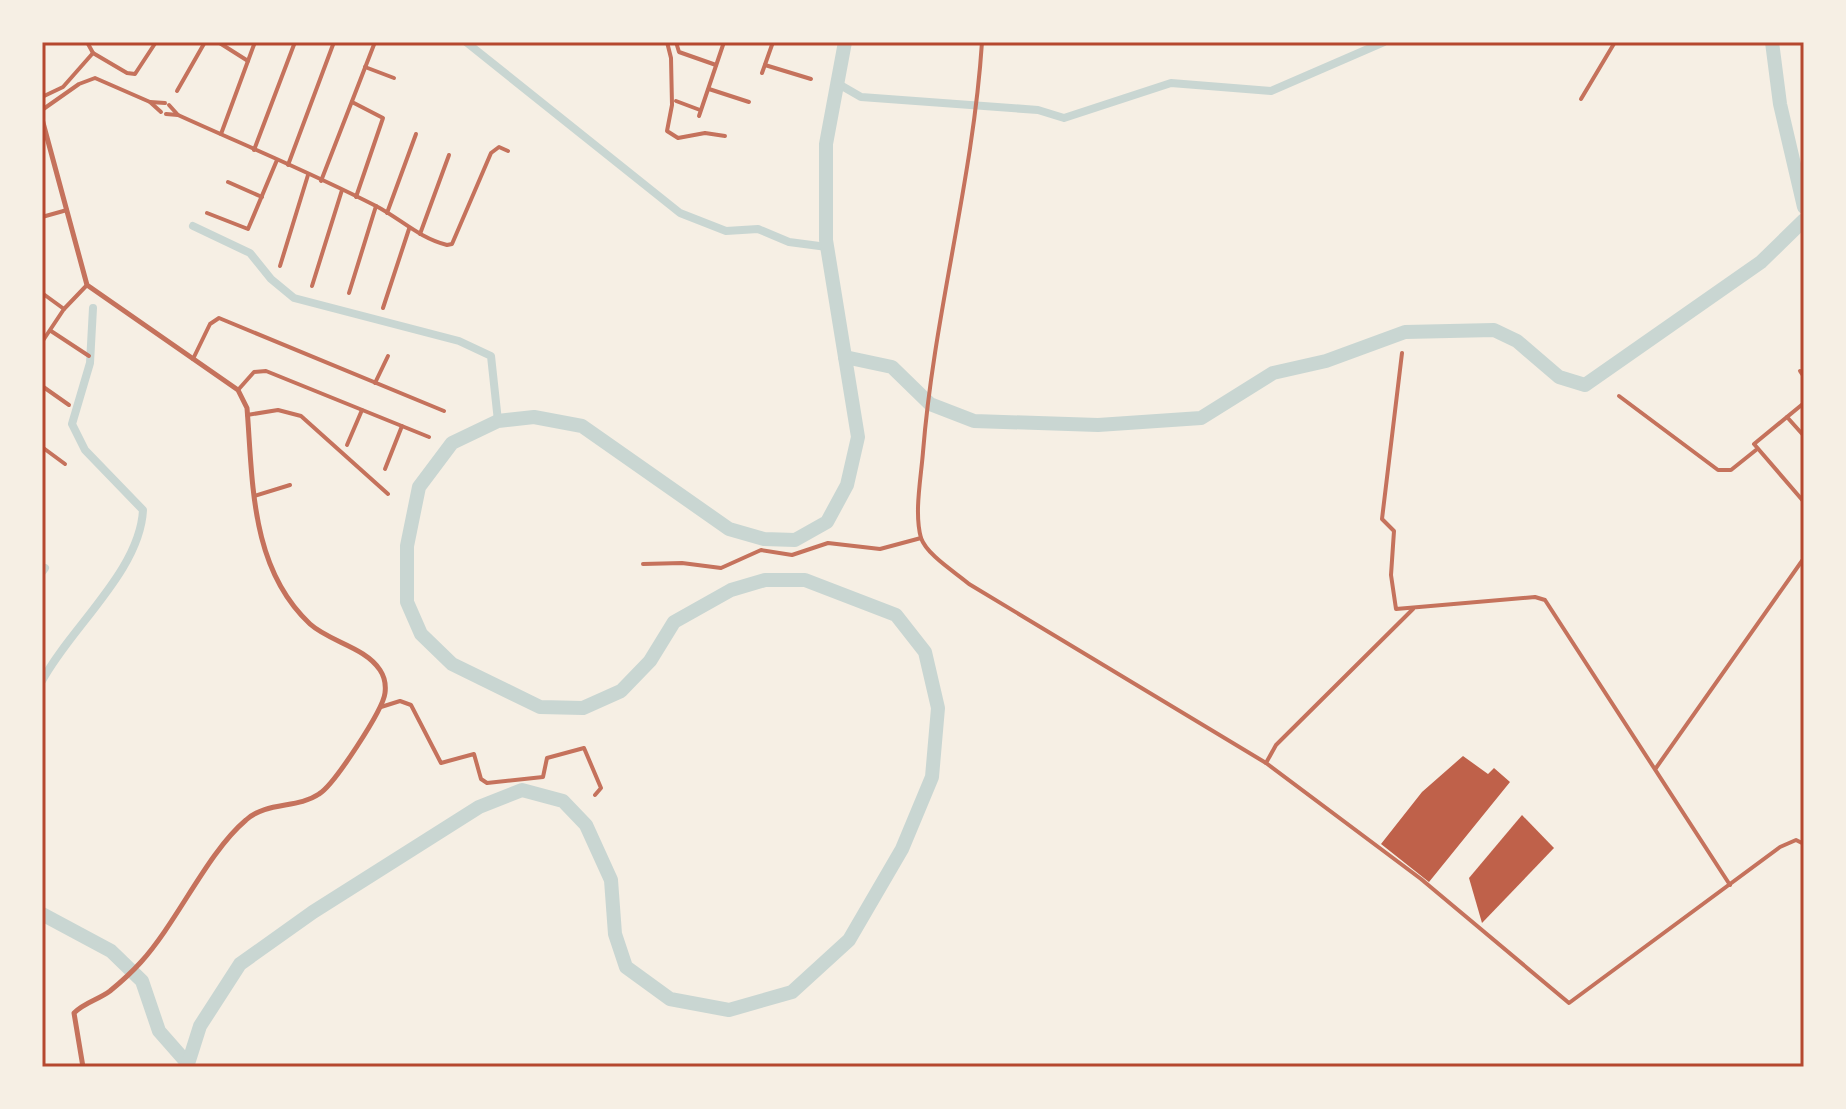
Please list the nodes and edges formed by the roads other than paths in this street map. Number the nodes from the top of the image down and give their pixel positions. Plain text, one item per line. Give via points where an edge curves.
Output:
1 (87, 42) edge
2 (156, 42) edge
3 (205, 42) edge
4 (218, 42) edge
5 (255, 42) edge
6 (295, 42) edge
7 (334, 42) edge
8 (375, 42) edge
9 (667, 42) edge
10 (676, 42) edge
11 (724, 42) edge
12 (773, 42) edge
13 (982, 42) edge
14 (1615, 42) edge
15 (93, 53) junction
16 (248, 61) junction
17 (716, 65) junction
18 (765, 65) junction
19 (365, 67) junction
20 (762, 73) dead end
21 (394, 78) dead end
22 (811, 79) dead end
23 (709, 89) junction
24 (177, 91) dead end
25 (42, 97) edge
26 (1581, 99) dead end
27 (676, 101) dead end
28 (150, 102) junction
29 (352, 102) junction
30 (749, 102) dead end
31 (42, 110) edge
32 (701, 110) junction
33 (178, 115) junction
34 (699, 116) dead end
35 (42, 119) edge
36 (416, 134) dead end
37 (221, 135) junction
38 (725, 136) dead end
39 (254, 150) junction
40 (508, 151) dead end
41 (449, 155) dead end
42 (277, 160) junction
43 (288, 165) junction
44 (308, 175) junction
45 (321, 181) junction
46 (228, 182) dead end
47 (342, 190) junction
48 (262, 197) junction
49 (356, 197) junction
50 (376, 206) junction
51 (67, 210) junction
52 (207, 213) dead end
53 (387, 213) junction
54 (42, 217) edge
55 (409, 229) junction
56 (420, 234) junction
57 (280, 266) dead end
58 (87, 285) junction
59 (312, 286) dead end
60 (42, 293) edge
61 (349, 293) dead end
62 (383, 308) dead end
63 (64, 309) junction
64 (51, 330) junction
65 (42, 342) edge
66 (1402, 353) dead end
67 (89, 356) dead end
68 (388, 356) dead end
69 (192, 359) junction
70 (1800, 371) dead end
71 (1804, 377) edge
72 (375, 383) junction
73 (42, 386) edge
74 (238, 390) junction
75 (1619, 396) dead end
76 (1804, 403) edge
77 (69, 405) dead end
78 (362, 410) junction
79 (444, 411) dead end
80 (247, 415) junction
81 (1787, 417) junction
82 (402, 426) junction
83 (1804, 436) edge
84 (429, 437) dead end
85 (347, 445) dead end
86 (42, 447) edge
87 (1756, 450) junction
88 (65, 464) dead end
89 (385, 469) dead end
90 (290, 485) dead end
91 (388, 494) dead end
92 (254, 496) junction
93 (1804, 502) edge
94 (921, 538) junction
95 (1804, 558) edge
96 (643, 564) dead end
97 (1415, 607) junction
98 (381, 707) junction
99 (1266, 763) junction
100 (1656, 768) junction
101 (595, 795) dead end
102 (1804, 844) edge
103 (1730, 885) junction
104 (83, 1067) edge

1 - 15 street
2 - 15 street via 135,74
3 - 24 street
4 - 16 street
5 - 16 street
6 - 39 street
7 - 43 street
8 - 19 street
9 - 38 street via 672,105 667,131 678,138
10 - 17 street via 679,52
11 - 17 street
12 - 18 street
13 - 94 street via 977,113 926,413
14 - 26 street
15 - 25 street via 63,87
16 - 37 street
17 - 23 street
18 - 20 street
18 - 22 street
19 - 21 street
19 - 29 street
23 - 30 street
23 - 32 street
27 - 32 street
28 - 31 street via 88,78
28 - 33 street via 164,113
28 - 33 street via 167,104
29 - 45 street
29 - 49 street via 383,118
32 - 34 street
33 - 37 street
35 - 51 street
36 - 53 street
37 - 39 street
39 - 42 street
40 - 56 street via 499,147 491,153 452,244
41 - 56 street
42 - 43 street
42 - 48 street
43 - 44 street
44 - 45 street
44 - 57 street
45 - 47 street
46 - 48 street
47 - 49 street
47 - 59 street
48 - 52 street via 248,229
49 - 50 street
50 - 53 street
50 - 61 street
51 - 54 street
51 - 58 street
53 - 55 street
55 - 56 street
55 - 62 street
58 - 63 street
58 - 69 street
60 - 63 street
63 - 64 street
64 - 65 street
64 - 67 street
66 - 97 street via 1382,519 1394,531 1391,575 1396,609
68 - 72 street
69 - 72 street via 210,324 219,318
69 - 74 street
70 - 71 street
72 - 79 street
73 - 77 street
74 - 78 street via 259,369
74 - 80 street
75 - 87 street via 1718,470 1731,470
76 - 81 street
78 - 82 street
78 - 85 street
80 - 91 street via 278,410 301,416
80 - 92 street
81 - 83 street
81 - 87 street via 1754,444
82 - 84 street
82 - 89 street
86 - 88 street
87 - 93 street
90 - 92 street
92 - 98 street via 256,526 274,572 302,616 370,658 381,671
94 - 96 street via 880,549 828,543 792,555 761,550 721,568
94 - 99 street via 969,584
95 - 100 street
97 - 99 street via 1276,745
97 - 100 street via 1545,600
98 - 101 street via 400,701 411,705 441,763 474,754 483,783 543,777 547,758 584,748 601,788
98 - 104 street via 318,795 273,805 246,820 141,962 74,1013
99 - 103 street via 1421,879 1569,1003
100 - 103 street
102 - 103 street via 1796,840 1780,847

